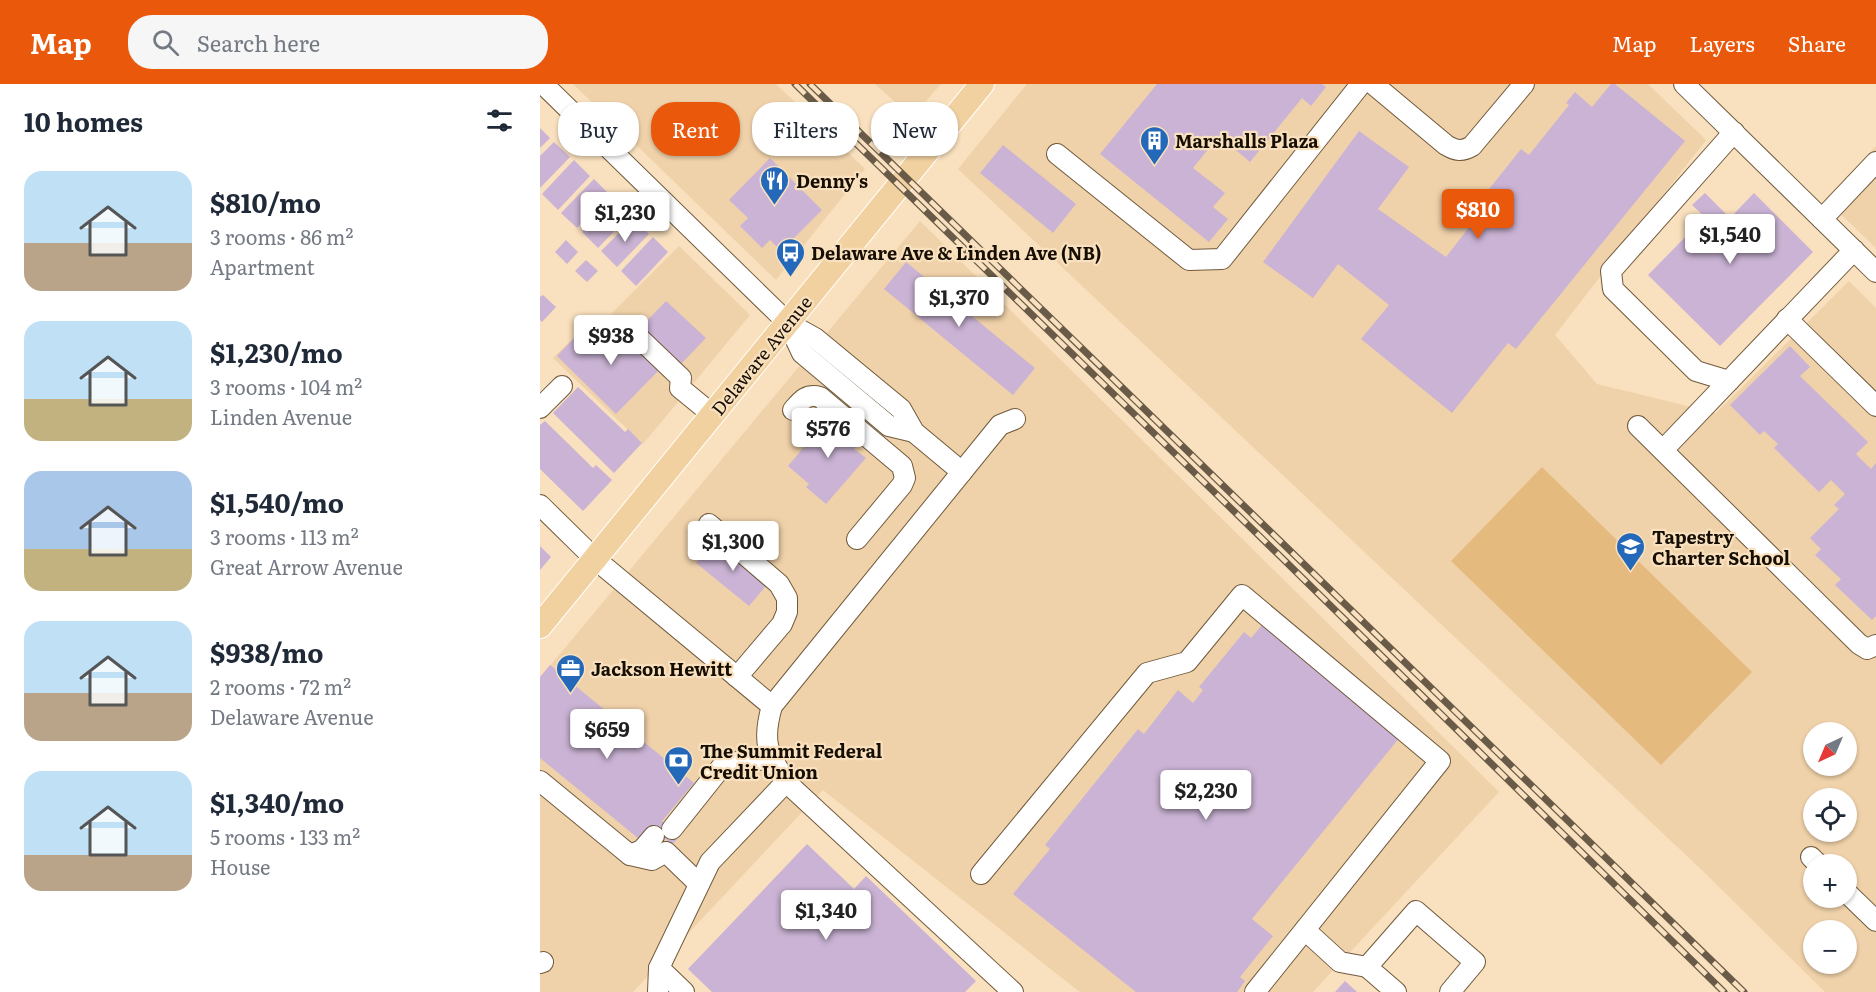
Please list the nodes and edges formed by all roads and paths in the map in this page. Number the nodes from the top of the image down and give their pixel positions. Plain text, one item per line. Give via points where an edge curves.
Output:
1 (543, 84) edge
2 (982, 84) edge
3 (1361, 84) edge
4 (1373, 84) edge
5 (1524, 84) edge
6 (1684, 84) edge
7 (1734, 132) junction
8 (1057, 154) dead end
9 (1876, 162) edge
10 (1822, 219) junction
11 (1854, 250) junction
12 (1876, 272) edge
13 (1787, 319) junction
14 (788, 323) junction
15 (634, 333) dead end
16 (1729, 381) junction
17 (562, 386) dead end
18 (1876, 406) edge
19 (540, 408) edge
20 (793, 410) dead end
21 (713, 415) junction
22 (1016, 419) dead end
23 (1638, 426) dead end
24 (1663, 450) junction
25 (962, 472) junction
26 (540, 505) edge
27 (710, 524) dead end
28 (857, 539) dead end
29 (595, 559) junction
30 (540, 626) edge
31 (1876, 645) edge
32 (737, 676) junction
33 (772, 706) junction
34 (771, 759) junction
35 (540, 781) edge
36 (786, 782) junction
37 (635, 856) junction
38 (981, 874) dead end
39 (699, 884) junction
40 (1857, 903) edge
41 (1876, 921) edge
42 (1305, 930) junction
43 (1367, 967) junction
44 (659, 968) junction
45 (658, 992) edge
46 (684, 992) edge
47 (1013, 992) edge
48 (1255, 992) edge
49 (1396, 992) edge
50 (1450, 992) edge

1 - 14 street
2 - 14 main road, Delaware Avenue
3 - 8 street via 1222,259 1189,260
4 - 5 street via 1446,145 1465,150
6 - 7 street
7 - 10 street
7 - 16 street via 1611,271 1612,289 1696,371
9 - 10 street
10 - 11 street
11 - 12 street
11 - 13 street
13 - 16 street
13 - 18 street
14 - 21 main road, Delaware Avenue
14 - 25 street via 802,353 889,426 914,432
15 - 21 street via 681,378 680,388
16 - 24 street
17 - 19 street
20 - 28 street via 805,398 820,396 880,445 904,471 902,485
21 - 29 main road, Delaware Avenue
22 - 25 street via 1000,425
23 - 24 street
24 - 31 street via 1859,644 1867,649
25 - 33 street
26 - 29 street
27 - 32 street via 780,584 787,598 782,624
29 - 30 main road, Delaware Avenue
29 - 32 street
32 - 33 street
33 - 34 street via 766,727
34 - 36 street
34 - 37 street via 723,765 686,812 669,820 666,834
35 - 37 street
36 - 39 street via 710,862
36 - 47 street
37 - 39 street via 652,860 666,852
38 - 42 street via 1147,673 1186,662 1242,595 1440,761
39 - 44 street
40 - 41 street
42 - 43 street via 1340,962
42 - 48 street
43 - 49 street
43 - 50 street via 1416,911 1476,962
44 - 45 street
44 - 46 street

